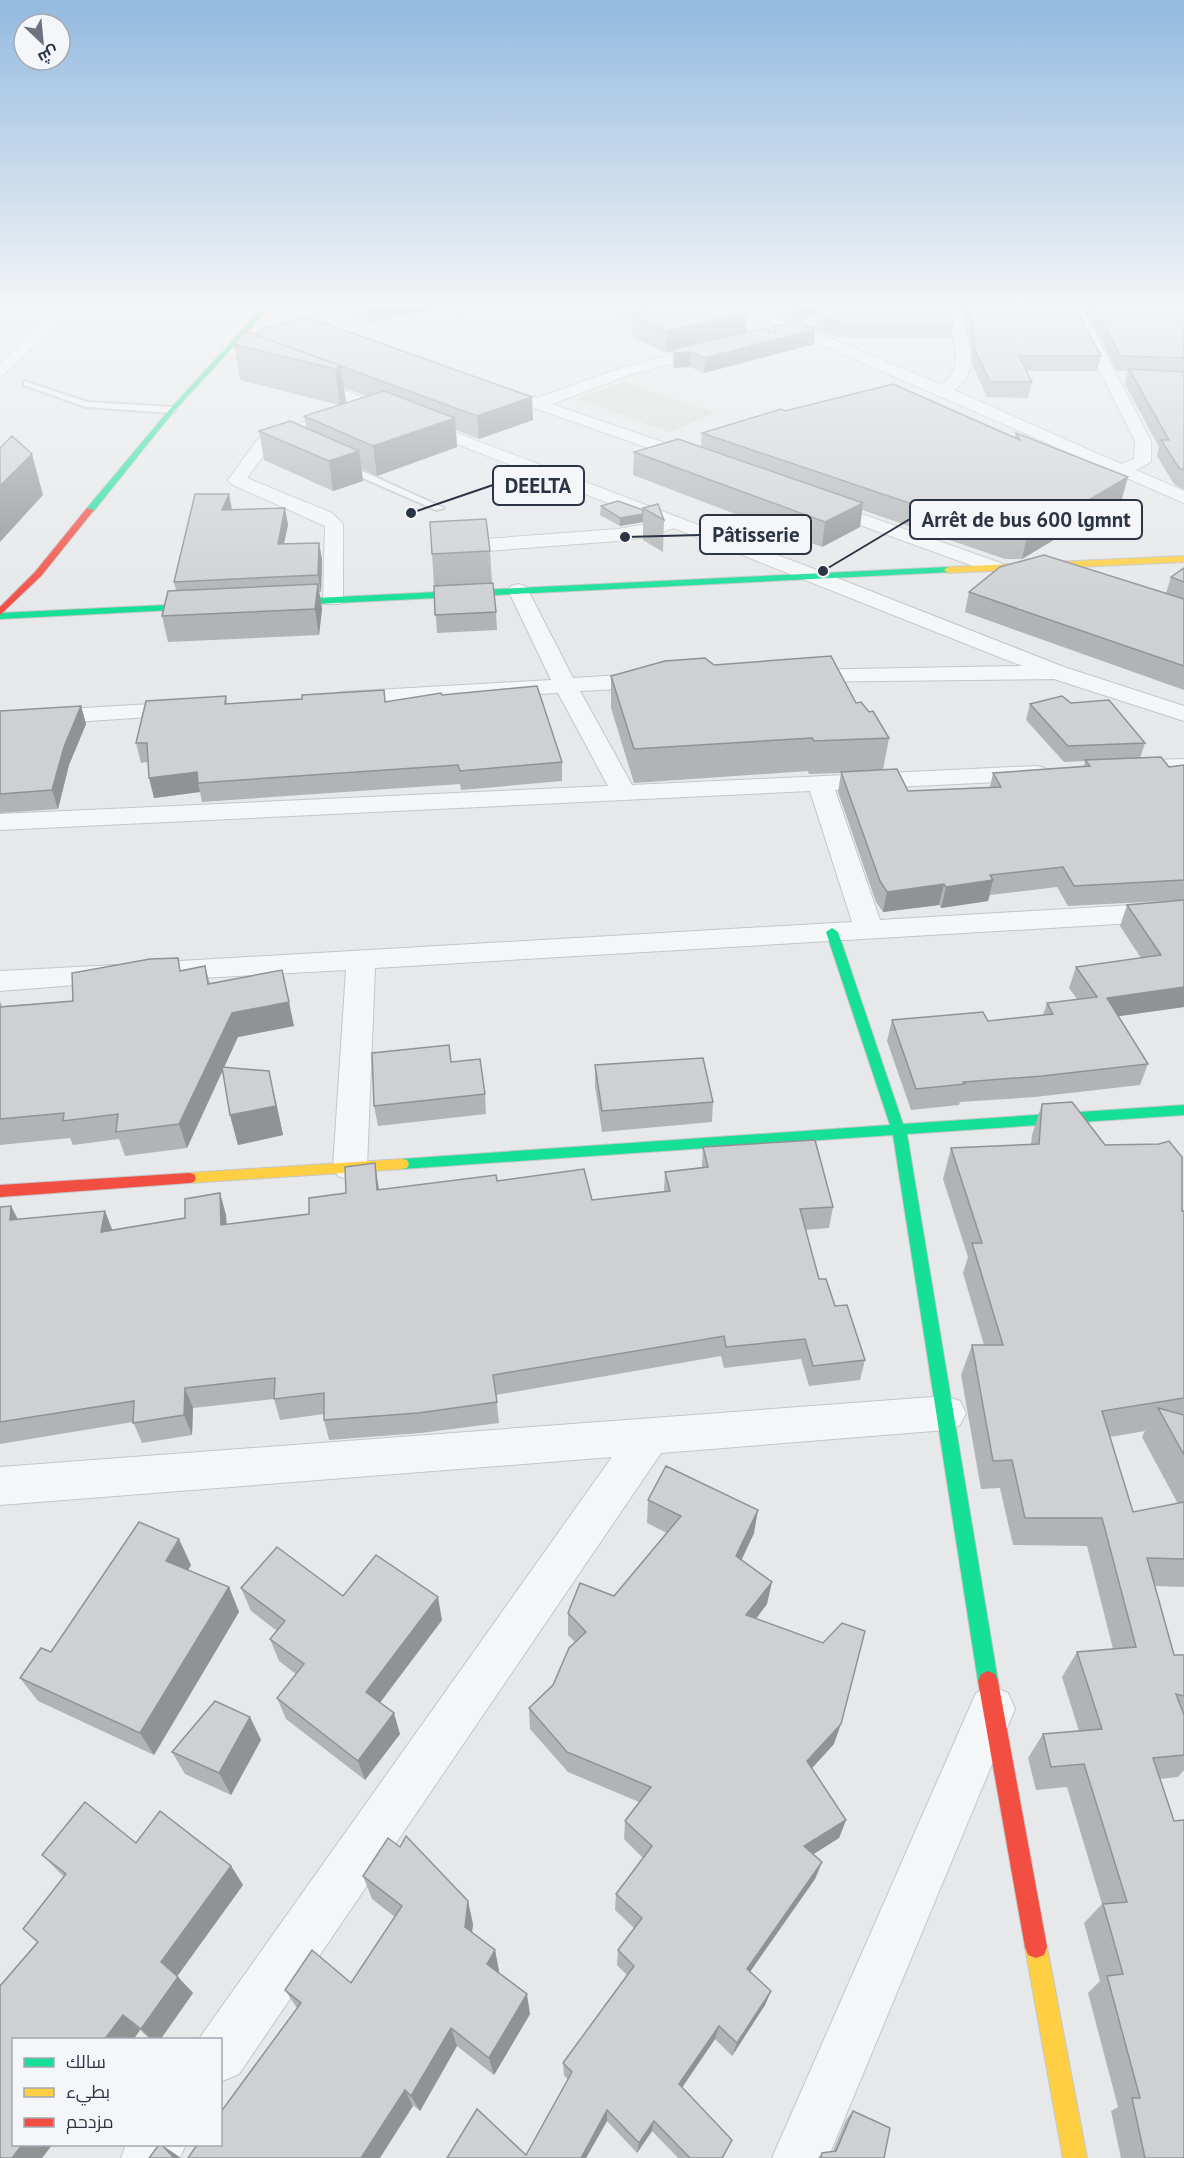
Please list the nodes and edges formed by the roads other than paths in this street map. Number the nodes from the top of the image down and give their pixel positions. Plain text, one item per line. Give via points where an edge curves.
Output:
1 (125, 407) edge
2 (175, 407) edge
3 (360, 407) edge
4 (374, 407) edge
5 (545, 407) edge
6 (990, 407) edge
7 (999, 407) edge
8 (1125, 407) edge
9 (172, 410) junction
10 (330, 461) edge
11 (1148, 464) junction
12 (708, 465) edge
13 (1122, 469) junction
14 (1184, 498) edge
15 (807, 500) edge
16 (439, 508) dead end
17 (675, 522) junction
18 (433, 548) edge
19 (1184, 559) edge
20 (1075, 563) junction
21 (994, 567) junction
22 (815, 576) junction
23 (1106, 584) edge
24 (518, 590) junction
25 (333, 600) junction
26 (262, 603) edge
27 (226, 605) edge
28 (0, 614) edge
29 (1056, 672) junction
30 (772, 677) edge
31 (678, 679) edge
32 (567, 686) junction
33 (319, 700) edge
34 (212, 707) edge
35 (1184, 714) edge
36 (0, 720) edge
37 (1184, 766) edge
38 (1102, 770) edge
39 (1055, 772) edge
40 (820, 783) junction
41 (625, 794) junction
42 (0, 822) edge
43 (1184, 912) edge
44 (869, 930) junction
45 (832, 932) junction
46 (361, 960) junction
47 (0, 981) edge
48 (1184, 1110) edge
49 (898, 1129) junction
50 (350, 1167) junction
51 (0, 1191) edge
52 (946, 1413) junction
53 (651, 1436) junction
54 (0, 1486) edge
55 (992, 1708) junction
56 (222, 2052) edge
57 (800, 2158) edge
58 (1075, 2158) edge

1 - 9 lane
2 - 9 street
3 - 25 street via 281,439 264,442 237,480 334,524
4 - 17 street
5 - 12 street
6 - 13 street
7 - 11 street
8 - 11 street via 1143,441
9 - 28 street via 38,574
10 - 16 lane
11 - 13 street
13 - 14 street
15 - 21 street
17 - 18 street via 618,535
17 - 22 street
19 - 20 street
20 - 21 street
20 - 23 street
21 - 22 street
22 - 24 street
22 - 29 street
24 - 25 street
24 - 32 street
25 - 26 street
27 - 28 street
29 - 30 street
29 - 35 street
31 - 32 street
32 - 33 street
32 - 41 street
34 - 36 street
37 - 38 street
39 - 40 street
40 - 41 street
40 - 44 street
41 - 42 street
43 - 44 street
44 - 45 street
45 - 46 street
45 - 49 street
46 - 47 street
46 - 50 street
48 - 49 street
49 - 50 street
49 - 52 street
50 - 51 street
52 - 53 street
52 - 55 street
53 - 54 street
53 - 56 street
55 - 57 street
55 - 58 street

